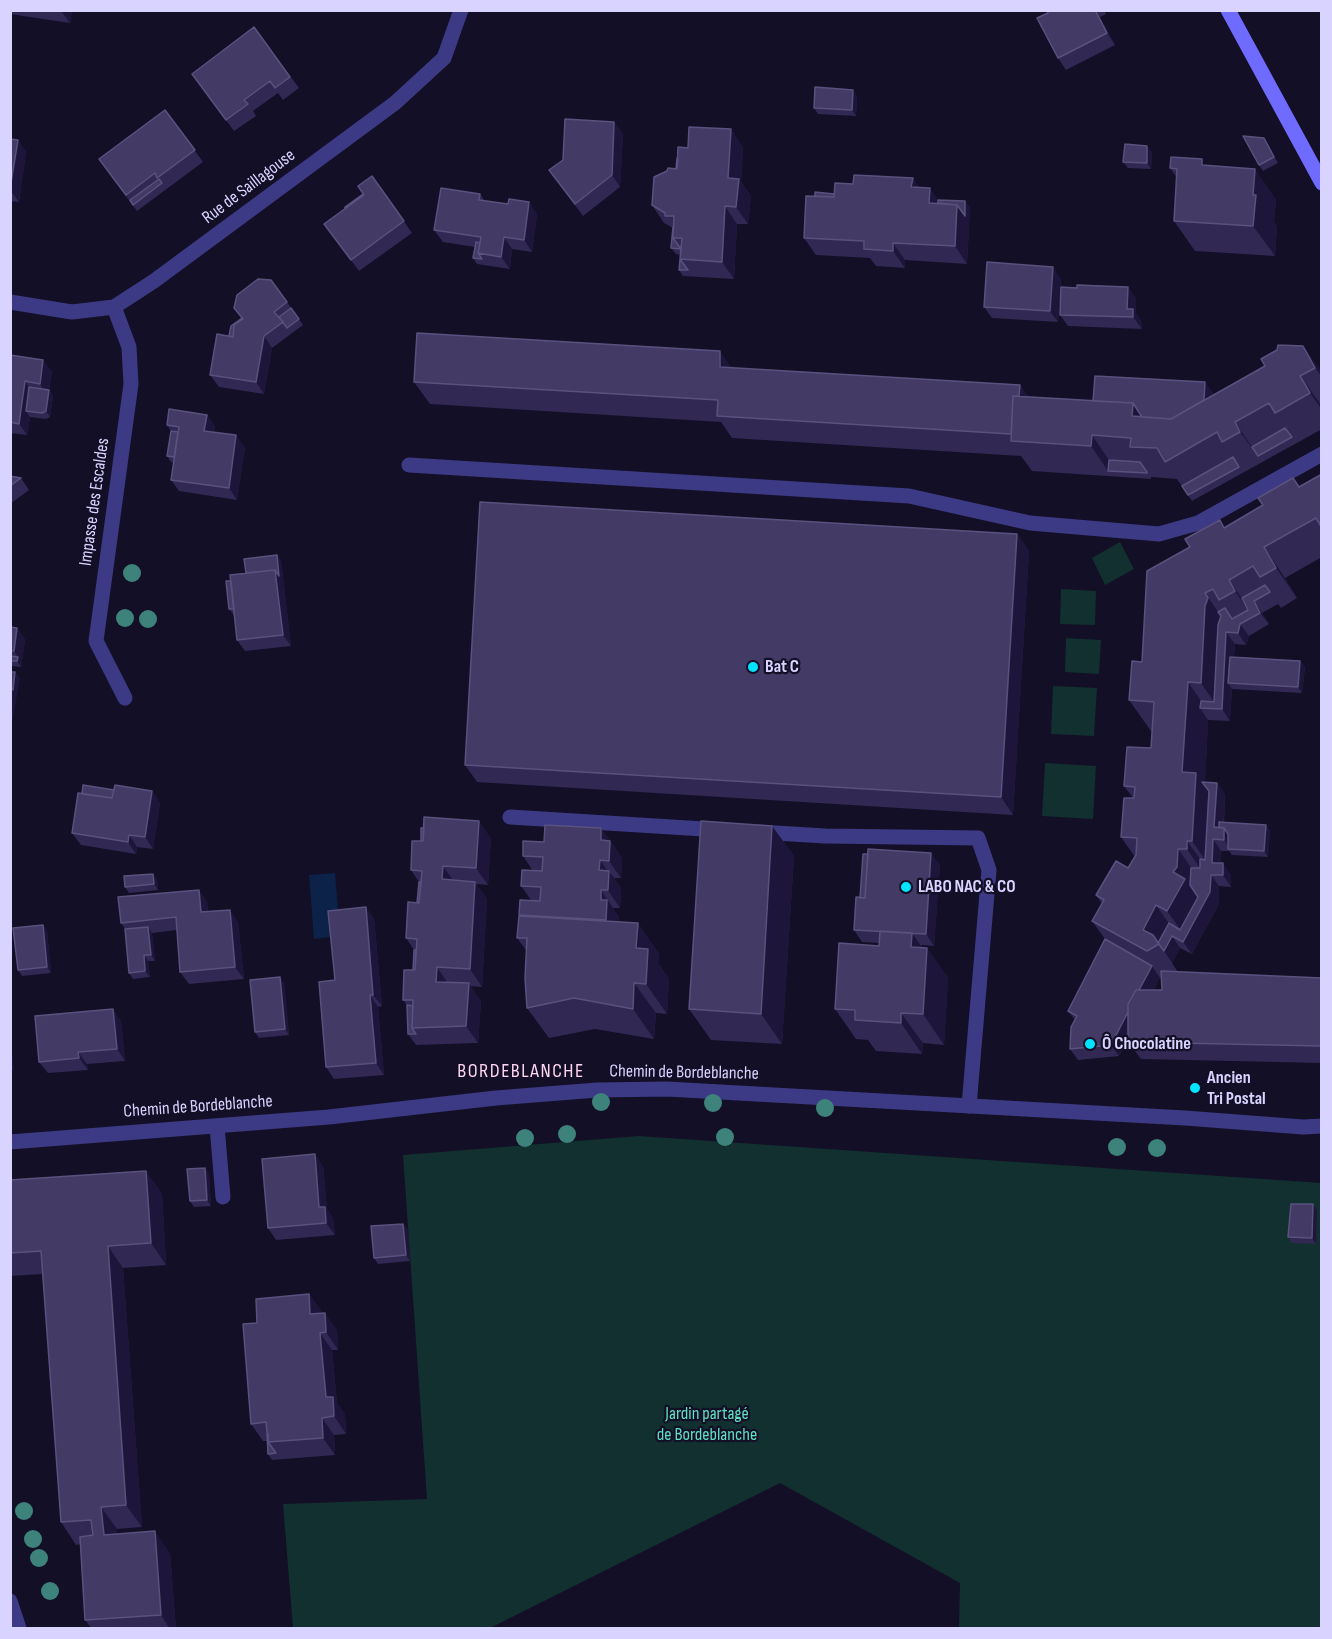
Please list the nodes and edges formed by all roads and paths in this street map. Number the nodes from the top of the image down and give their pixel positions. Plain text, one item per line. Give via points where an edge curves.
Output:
1 (461, 10) edge
2 (1228, 10) edge
3 (1322, 183) edge
4 (10, 302) edge
5 (114, 307) junction
6 (1322, 454) edge
7 (409, 465) dead end
8 (125, 698) dead end
9 (510, 817) dead end
10 (969, 1106) junction
11 (217, 1126) junction
12 (1322, 1126) edge
13 (10, 1142) edge
14 (224, 1197) dead end
15 (10, 1601) edge
16 (19, 1629) edge

1 - 5 street, Rue de Saillagouse via 444,58 394,103
2 - 3 main road
4 - 5 street, Rue de Saillagouse via 72,312
5 - 8 street, Impasse des Escaldes via 129,347 131,384 96,641
6 - 7 street via 1198,523 1159,534 1030,523 909,496
9 - 10 street via 825,836 978,838 988,870
10 - 11 street, Chemin de Bordeblanche via 667,1089 597,1090
10 - 12 street, Chemin de Bordeblanche
11 - 13 street, Chemin de Bordeblanche
11 - 14 street
15 - 16 street

